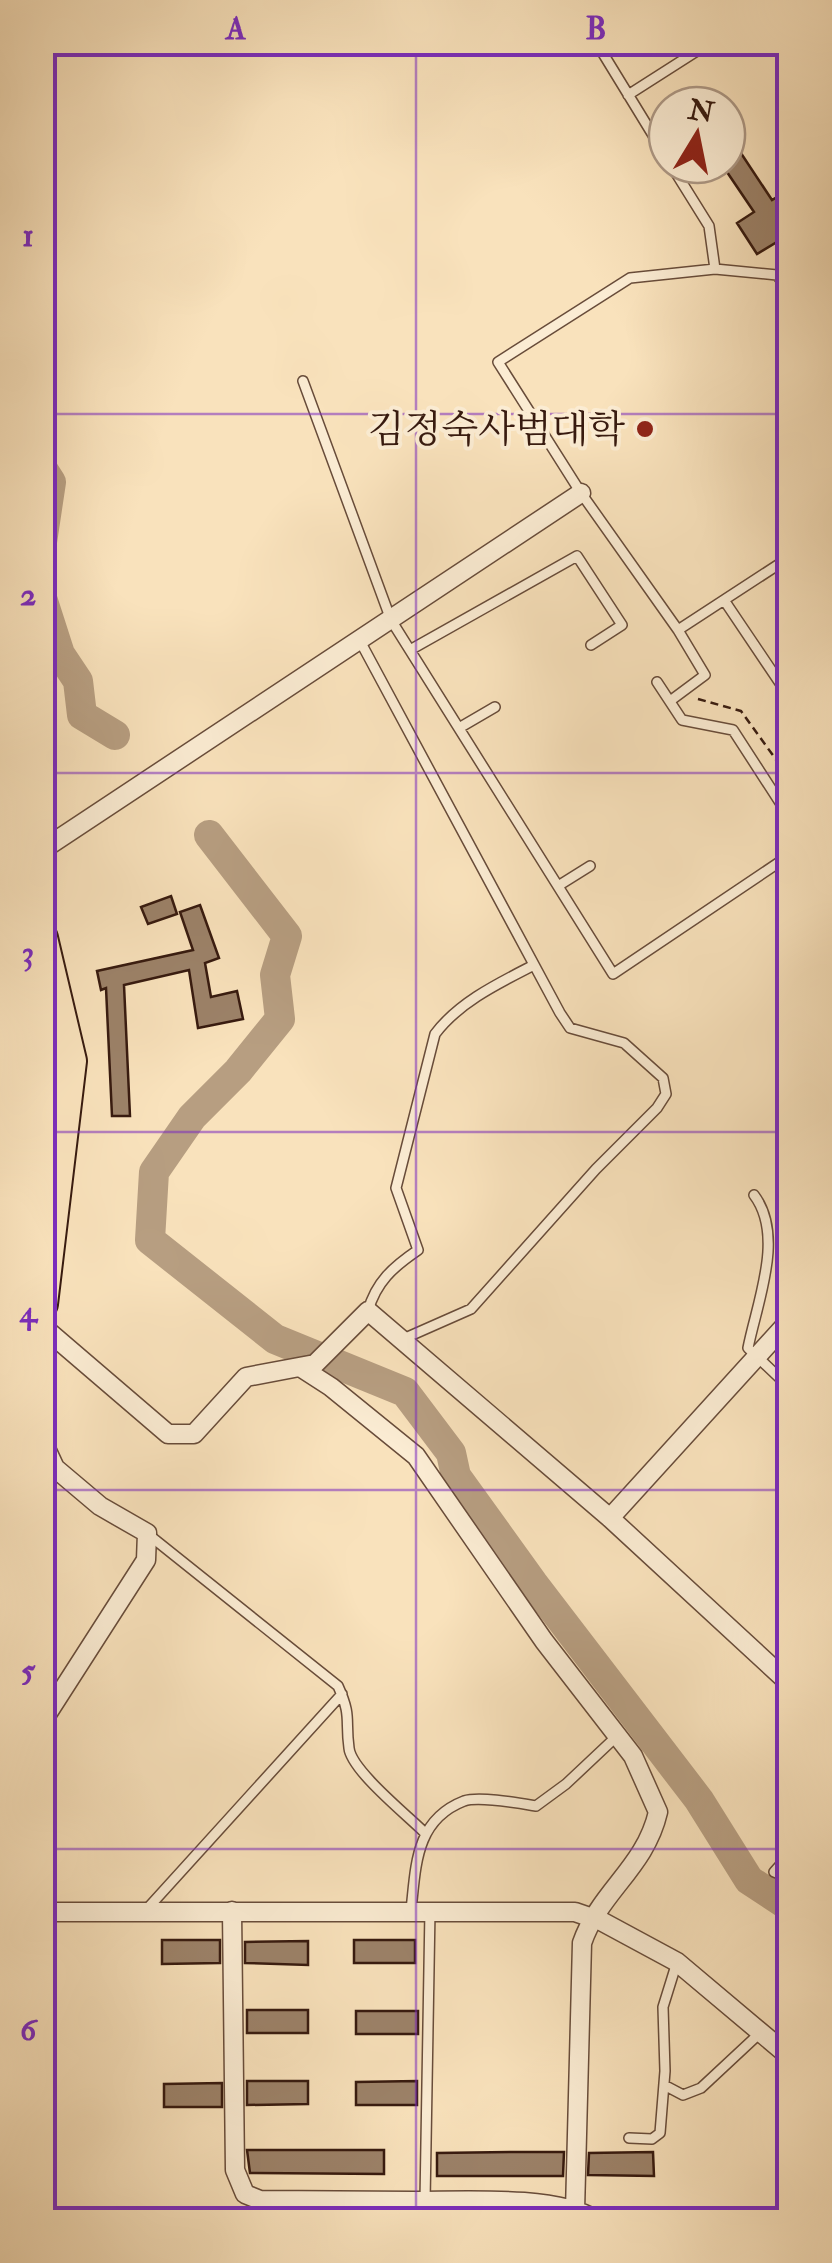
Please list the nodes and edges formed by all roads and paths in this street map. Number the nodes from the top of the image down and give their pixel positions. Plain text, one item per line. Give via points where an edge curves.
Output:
1 (596, 42) edge
2 (711, 42) edge
3 (628, 95) junction
4 (647, 126) edge
5 (683, 185) edge
6 (715, 269) junction
7 (790, 292) edge
8 (302, 381) dead end
9 (581, 492) junction
10 (790, 557) edge
11 (724, 600) junction
12 (391, 620) junction
13 (678, 630) junction
14 (360, 641) junction
15 (591, 644) dead end
16 (410, 650) junction
17 (657, 682) dead end
18 (790, 698) edge
19 (670, 701) junction
20 (495, 706) dead end
21 (459, 728) junction
22 (790, 818) edge
23 (42, 850) edge
24 (790, 856) edge
25 (590, 866) dead end
26 (558, 886) junction
27 (42, 938) edge
28 (534, 965) junction
29 (754, 1194) dead end
30 (42, 1304) edge
31 (368, 1312) junction
32 (790, 1320) edge
33 (42, 1326) edge
34 (401, 1340) junction
35 (756, 1357) junction
36 (307, 1366) junction
37 (790, 1388) edge
38 (42, 1440) edge
39 (610, 1518) junction
40 (147, 1533) junction
41 (790, 1684) edge
42 (342, 1694) junction
43 (42, 1722) edge
44 (617, 1736) junction
45 (424, 1832) junction
46 (790, 1854) edge
47 (790, 1879) edge
48 (420, 1910) junction
49 (232, 1911) junction
50 (42, 1912) edge
51 (145, 1912) junction
52 (591, 1918) junction
53 (676, 1962) junction
54 (760, 2032) junction
55 (790, 2056) edge
56 (664, 2084) junction
57 (629, 2138) dead end
58 (425, 2201) junction
59 (576, 2211) junction
60 (596, 2220) edge

1 - 3 lane
2 - 3 lane
3 - 4 lane
5 - 6 lane via 709,226
6 - 7 lane via 777,275
6 - 9 lane via 630,278 498,362
8 - 12 lane
9 - 12 street
9 - 13 lane
10 - 11 lane
11 - 13 lane
11 - 18 lane
12 - 14 street
12 - 16 lane
13 - 19 lane via 705,675
14 - 23 street
14 - 28 lane
15 - 16 lane via 622,625 577,556
16 - 21 lane
17 - 19 lane
19 - 22 lane via 682,720 733,730
20 - 21 lane
21 - 26 lane
24 - 26 lane via 613,974
25 - 26 lane
27 - 30 main road via 71,1061
28 - 31 lane via 447,1018 435,1034 396,1188 418,1250 391,1269 373,1292
28 - 34 lane via 570,1028 624,1043 663,1078 666,1094 471,1308
29 - 35 lane via 768,1230 748,1348
31 - 34 street
31 - 36 street
32 - 35 street
33 - 36 street via 168,1434 194,1434 246,1377
34 - 39 street
35 - 37 lane
35 - 39 street
36 - 44 street via 416,1456
38 - 40 street via 55,1468 100,1506
39 - 41 street
40 - 42 lane
40 - 43 street via 146,1560
42 - 45 lane via 349,1710 348,1752
42 - 51 lane
44 - 45 lane via 536,1806 466,1800
44 - 52 street via 658,1812 646,1850
45 - 48 lane
46 - 47 lane via 774,1872
48 - 49 street
48 - 52 street via 575,1912
48 - 58 lane
49 - 51 street
49 - 58 street via 234,2170 245,2194 260,2200
50 - 51 street
52 - 53 street
52 - 59 street via 582,1943
53 - 54 street
53 - 56 lane via 664,2008
54 - 55 street
54 - 56 lane via 701,2088 683,2096
56 - 57 lane via 660,2132 652,2139
58 - 59 street
59 - 60 street

